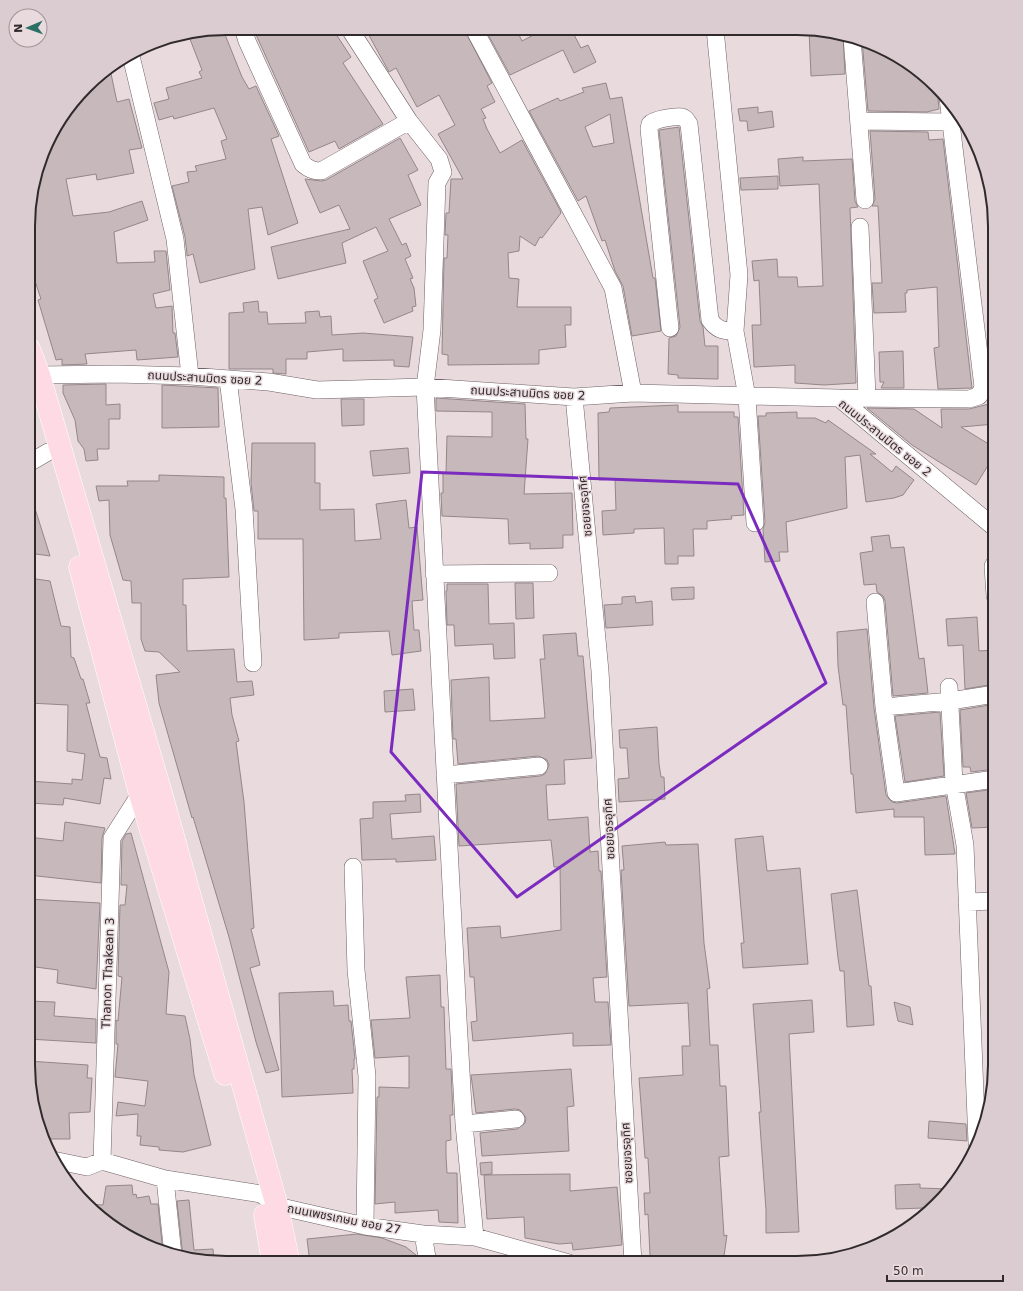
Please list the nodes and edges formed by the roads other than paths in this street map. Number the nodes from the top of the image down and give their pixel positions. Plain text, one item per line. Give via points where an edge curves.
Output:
1 (245, 35) edge
2 (353, 35) edge
3 (477, 35) edge
4 (716, 35) edge
5 (852, 43) edge
6 (132, 60) edge
7 (949, 110) edge
8 (409, 121) junction
9 (859, 121) junction
10 (950, 122) junction
11 (865, 200) dead end
12 (860, 227) dead end
13 (670, 328) dead end
14 (735, 331) junction
15 (190, 376) junction
16 (228, 379) junction
17 (35, 384) edge
18 (35, 387) edge
19 (425, 387) junction
20 (35, 389) edge
21 (633, 394) junction
22 (574, 397) junction
23 (747, 397) junction
24 (866, 397) junction
25 (839, 398) junction
26 (48, 452) junction
27 (35, 460) edge
28 (75, 520) junction
29 (988, 522) edge
30 (755, 523) dead end
31 (549, 573) dead end
32 (434, 574) junction
33 (875, 602) dead end
34 (253, 663) dead end
35 (950, 694) junction
36 (988, 694) edge
37 (884, 707) junction
38 (539, 766) dead end
39 (445, 775) junction
40 (988, 779) edge
41 (954, 783) junction
42 (140, 794) junction
43 (353, 867) dead end
44 (988, 901) edge
45 (967, 902) junction
46 (516, 1119) dead end
47 (464, 1124) junction
48 (976, 1130) edge
49 (102, 1161) junction
50 (61, 1162) edge
51 (165, 1179) junction
52 (269, 1200) junction
53 (365, 1226) junction
54 (423, 1234) junction
55 (475, 1237) junction
56 (172, 1249) edge
57 (273, 1256) edge
58 (287, 1256) edge
59 (427, 1256) edge
60 (544, 1256) edge
61 (633, 1256) edge

1 - 8 street via 307,168 320,171
2 - 8 street
3 - 21 street via 613,288
4 - 14 street via 739,275
5 - 9 street
6 - 15 street via 175,239
7 - 10 street
8 - 19 street via 439,159 442,172 437,183 432,330
9 - 10 street
9 - 11 street
10 - 24 street via 982,387 979,396 969,399
12 - 24 street
13 - 14 street via 649,129 652,121 682,117 689,124 710,320 717,328
14 - 23 street
15 - 16 street, ถนนประสานมิตร ซอย 2
15 - 17 street, ถนนประสานมิตร ซอย 2 via 116,374
16 - 19 street, ถนนประสานมิตร ซอย 2 via 269,382 317,390
16 - 34 street via 244,509
18 - 28 main road
19 - 22 street, ถนนประสานมิตร ซอย 2
19 - 32 street
20 - 26 main road
21 - 22 street, ถนนประสานมิตร ซอย 2
21 - 23 street, ถนนประสานมิตร ซอย 2
22 - 61 street, ซอยขจรอุทิศ via 600,671
23 - 25 street, ถนนประสานมิตร ซอย 2
23 - 30 street
24 - 25 street
25 - 29 street, ถนนประสานมิตร ซอย 2
26 - 27 street
26 - 28 main road
28 - 42 main road
28 - 52 main road via 161,793
31 - 32 street
32 - 39 street
33 - 37 street
35 - 36 street
35 - 37 street
35 - 41 street
37 - 41 street via 896,793
38 - 39 street
39 - 47 street
40 - 41 street
41 - 45 street via 966,845
42 - 49 street, Thanon Thakean 3 via 112,838
42 - 52 main road
43 - 53 street via 356,970 367,1076
44 - 45 street
45 - 48 street
46 - 47 street
47 - 55 street
49 - 50 street via 87,1167
49 - 51 street, ถนนเพชรเกษม ซอย 27
51 - 52 street, ถนนเพชรเกษม ซอย 27
51 - 56 street
52 - 53 street, ถนนเพชรเกษม ซอย 27
52 - 57 main road
52 - 58 main road
53 - 54 street, ถนนเพชรเกษม ซอย 27
54 - 55 street, ถนนเพชรเกษม ซอย 27
54 - 59 street
55 - 60 street, ถนนเพชรเกษม ซอย 27

